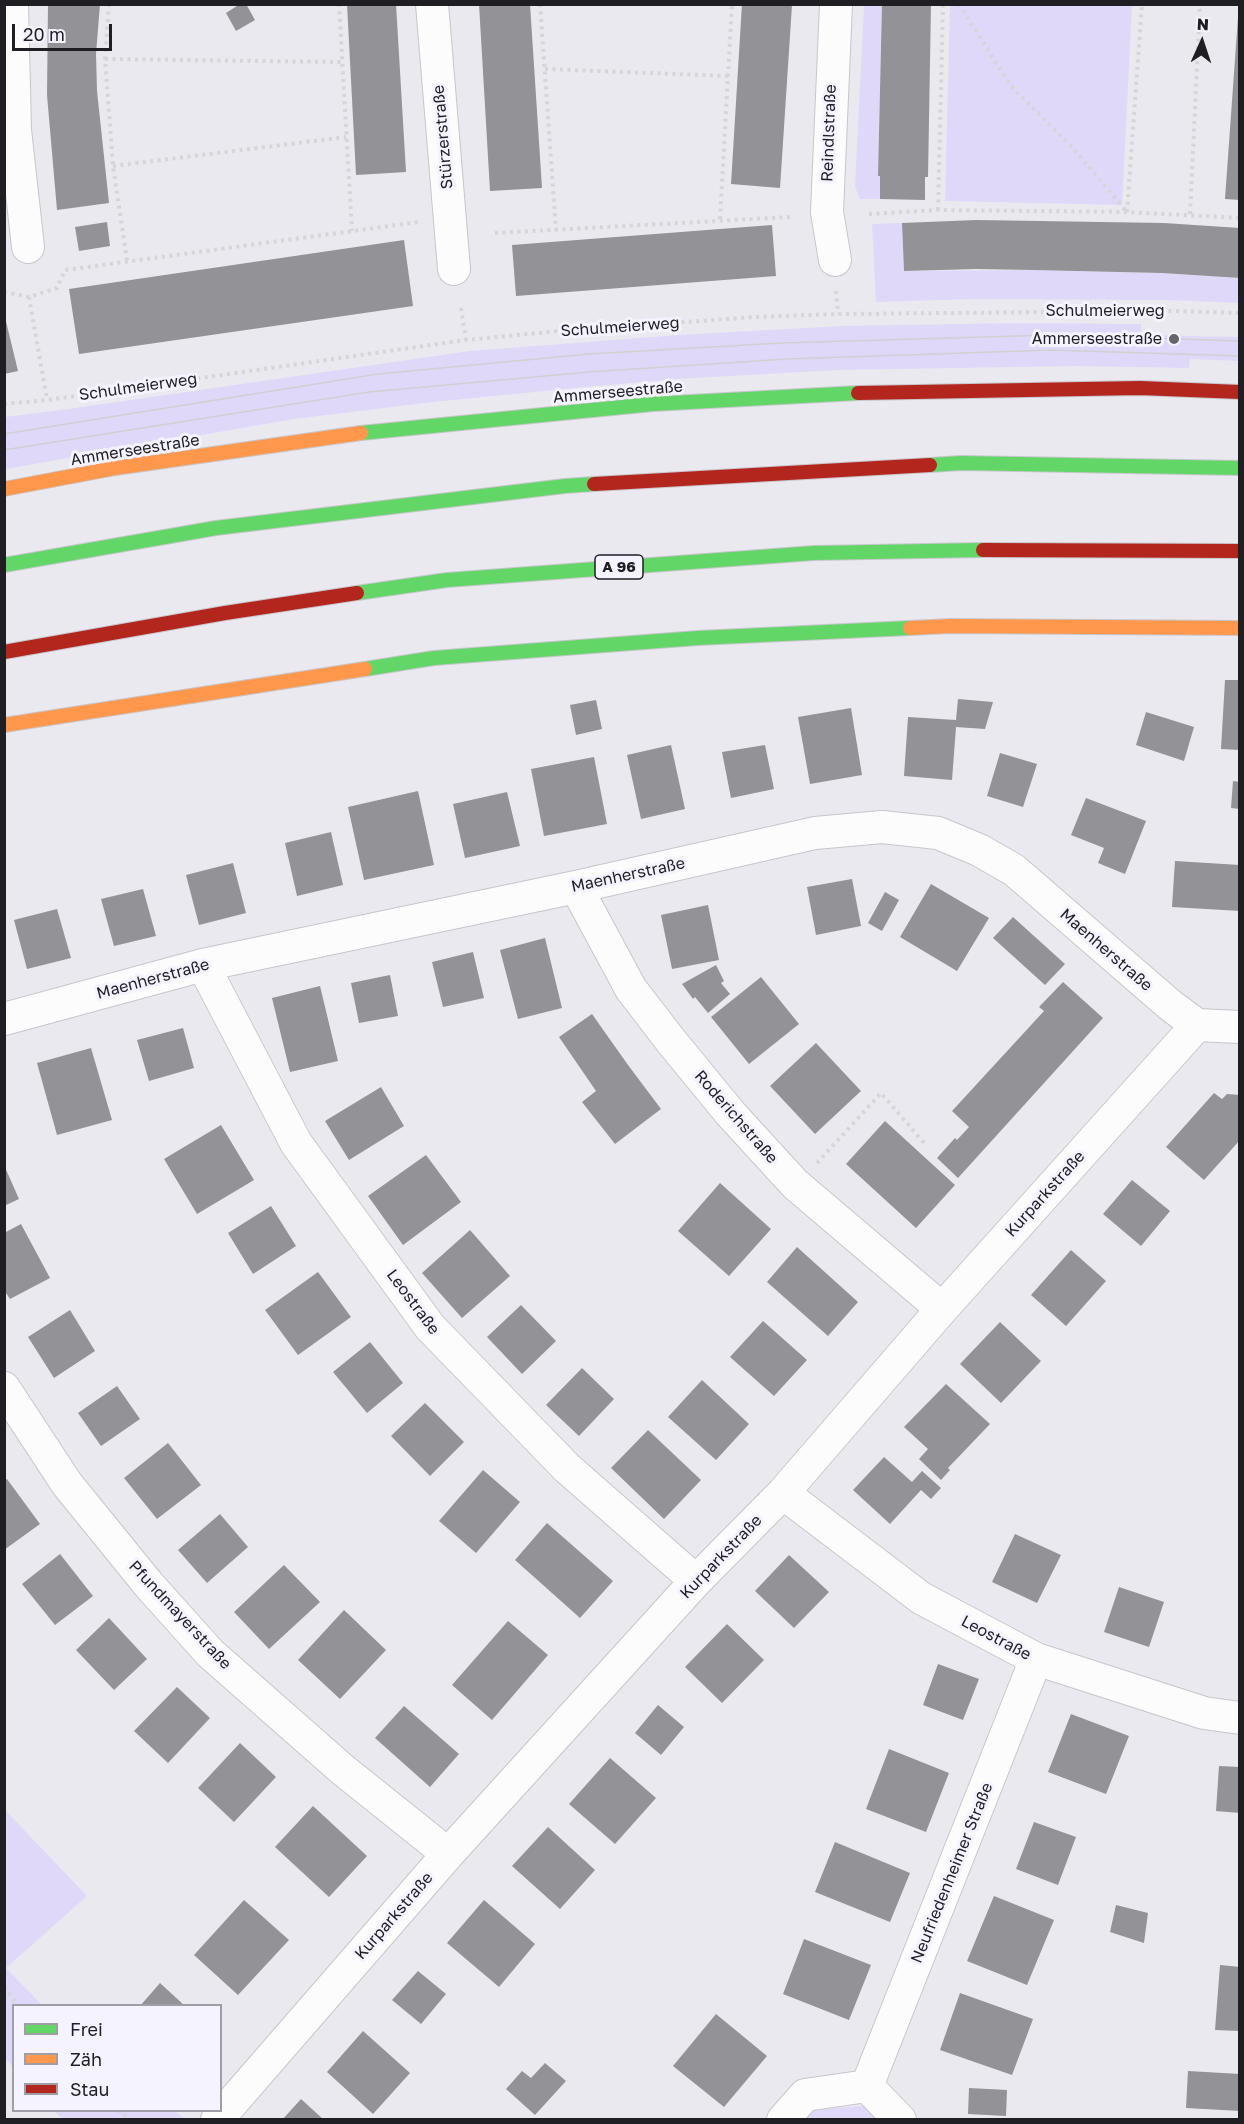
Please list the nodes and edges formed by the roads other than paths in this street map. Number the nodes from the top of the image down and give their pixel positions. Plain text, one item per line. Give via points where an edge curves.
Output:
1 (12, 4) edge
2 (432, 4) edge
3 (836, 4) edge
4 (28, 247) dead end
5 (835, 261) dead end
6 (454, 269) dead end
7 (1239, 392) edge
8 (1239, 468) edge
9 (4, 489) edge
10 (1239, 551) edge
11 (4, 565) edge
12 (1239, 628) edge
13 (4, 652) edge
14 (4, 725) edge
15 (576, 886) junction
16 (203, 965) junction
17 (4, 1019) edge
18 (1197, 1025) junction
19 (1239, 1027) edge
20 (942, 1309) junction
21 (4, 1388) edge
22 (783, 1493) junction
23 (696, 1581) junction
24 (1036, 1659) junction
25 (1239, 1718) edge
26 (448, 1854) junction
27 (867, 2086) junction
28 (217, 2120) edge
29 (783, 2120) edge
30 (900, 2120) edge

1 - 4 street via 15,129
2 - 6 street, Stürzerstraße
3 - 5 street, Reindlstraße via 827,212
7 - 9 main road, Ammerseestraße via 1140,388 861,393 653,404 343,435 116,468
8 - 11 main road via 961,463 565,486 216,528
10 - 13 main road, A 96 via 814,553 447,580 225,613
12 - 14 main road via 950,626 698,638 469,655
15 - 16 street, Maenherstraße
15 - 18 street, Maenherstraße via 815,834 882,827 938,833 1014,870
15 - 20 street, Roderichstraße via 631,989 730,1113 795,1184
16 - 17 street, Maenherstraße
16 - 23 street, Leostraße via 296,1143 430,1327 567,1468
18 - 19 street
18 - 20 street, Kurparkstraße
20 - 22 street, Kurparkstraße
21 - 26 street, Pfundmayerstraße via 67,1484 210,1653 343,1770
22 - 23 street, Kurparkstraße
22 - 24 street, Leostraße via 921,1598
23 - 26 street, Kurparkstraße
24 - 25 street, Leostraße via 1204,1713
24 - 27 street, Neufriedenheimer Straße
26 - 28 street, Kurparkstraße
27 - 29 street via 805,2095
27 - 30 street

